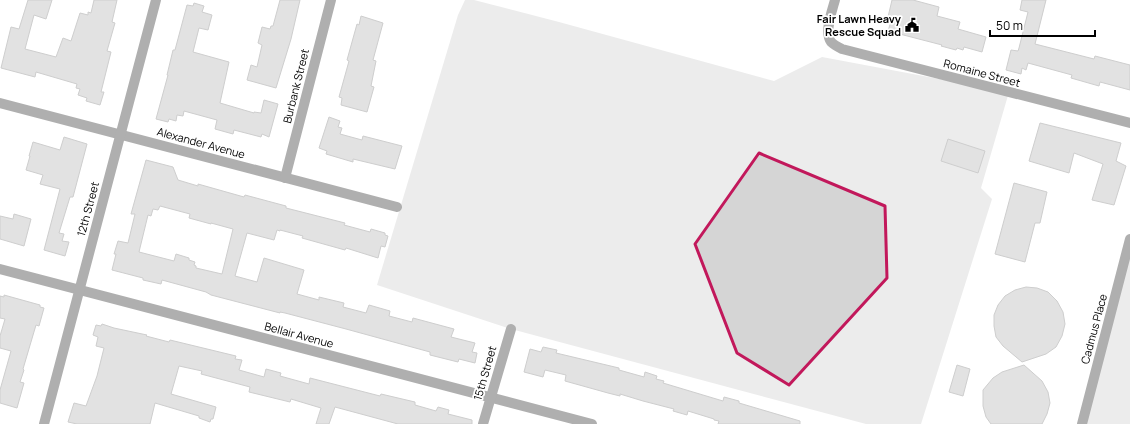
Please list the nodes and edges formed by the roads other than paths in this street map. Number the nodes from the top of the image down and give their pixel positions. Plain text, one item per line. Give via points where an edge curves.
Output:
1 (156, 0) edge
2 (331, 0) edge
3 (835, 0) edge
4 (0, 103) edge
5 (1130, 123) edge
6 (121, 134) junction
7 (286, 178) junction
8 (397, 207) dead end
9 (1130, 239) edge
10 (0, 268) edge
11 (79, 290) junction
12 (511, 329) dead end
13 (490, 398) junction
14 (44, 424) edge
15 (483, 424) edge
16 (592, 424) edge
17 (1082, 424) edge

1 - 6 street, 12th Street
2 - 7 street, Burbank Street
3 - 5 street, Romaine Street via 828,26 830,41 842,49
4 - 6 street, Alexander Avenue
6 - 7 street, Alexander Avenue
6 - 11 street, 12th Street
7 - 8 street, Alexander Avenue
9 - 17 street, Cadmus Place
10 - 11 street, Bellair Avenue
11 - 13 street, Bellair Avenue
11 - 14 street, 12th Street
12 - 13 street, 15th Street
13 - 15 street, 15th Street
13 - 16 street, Bellair Avenue

